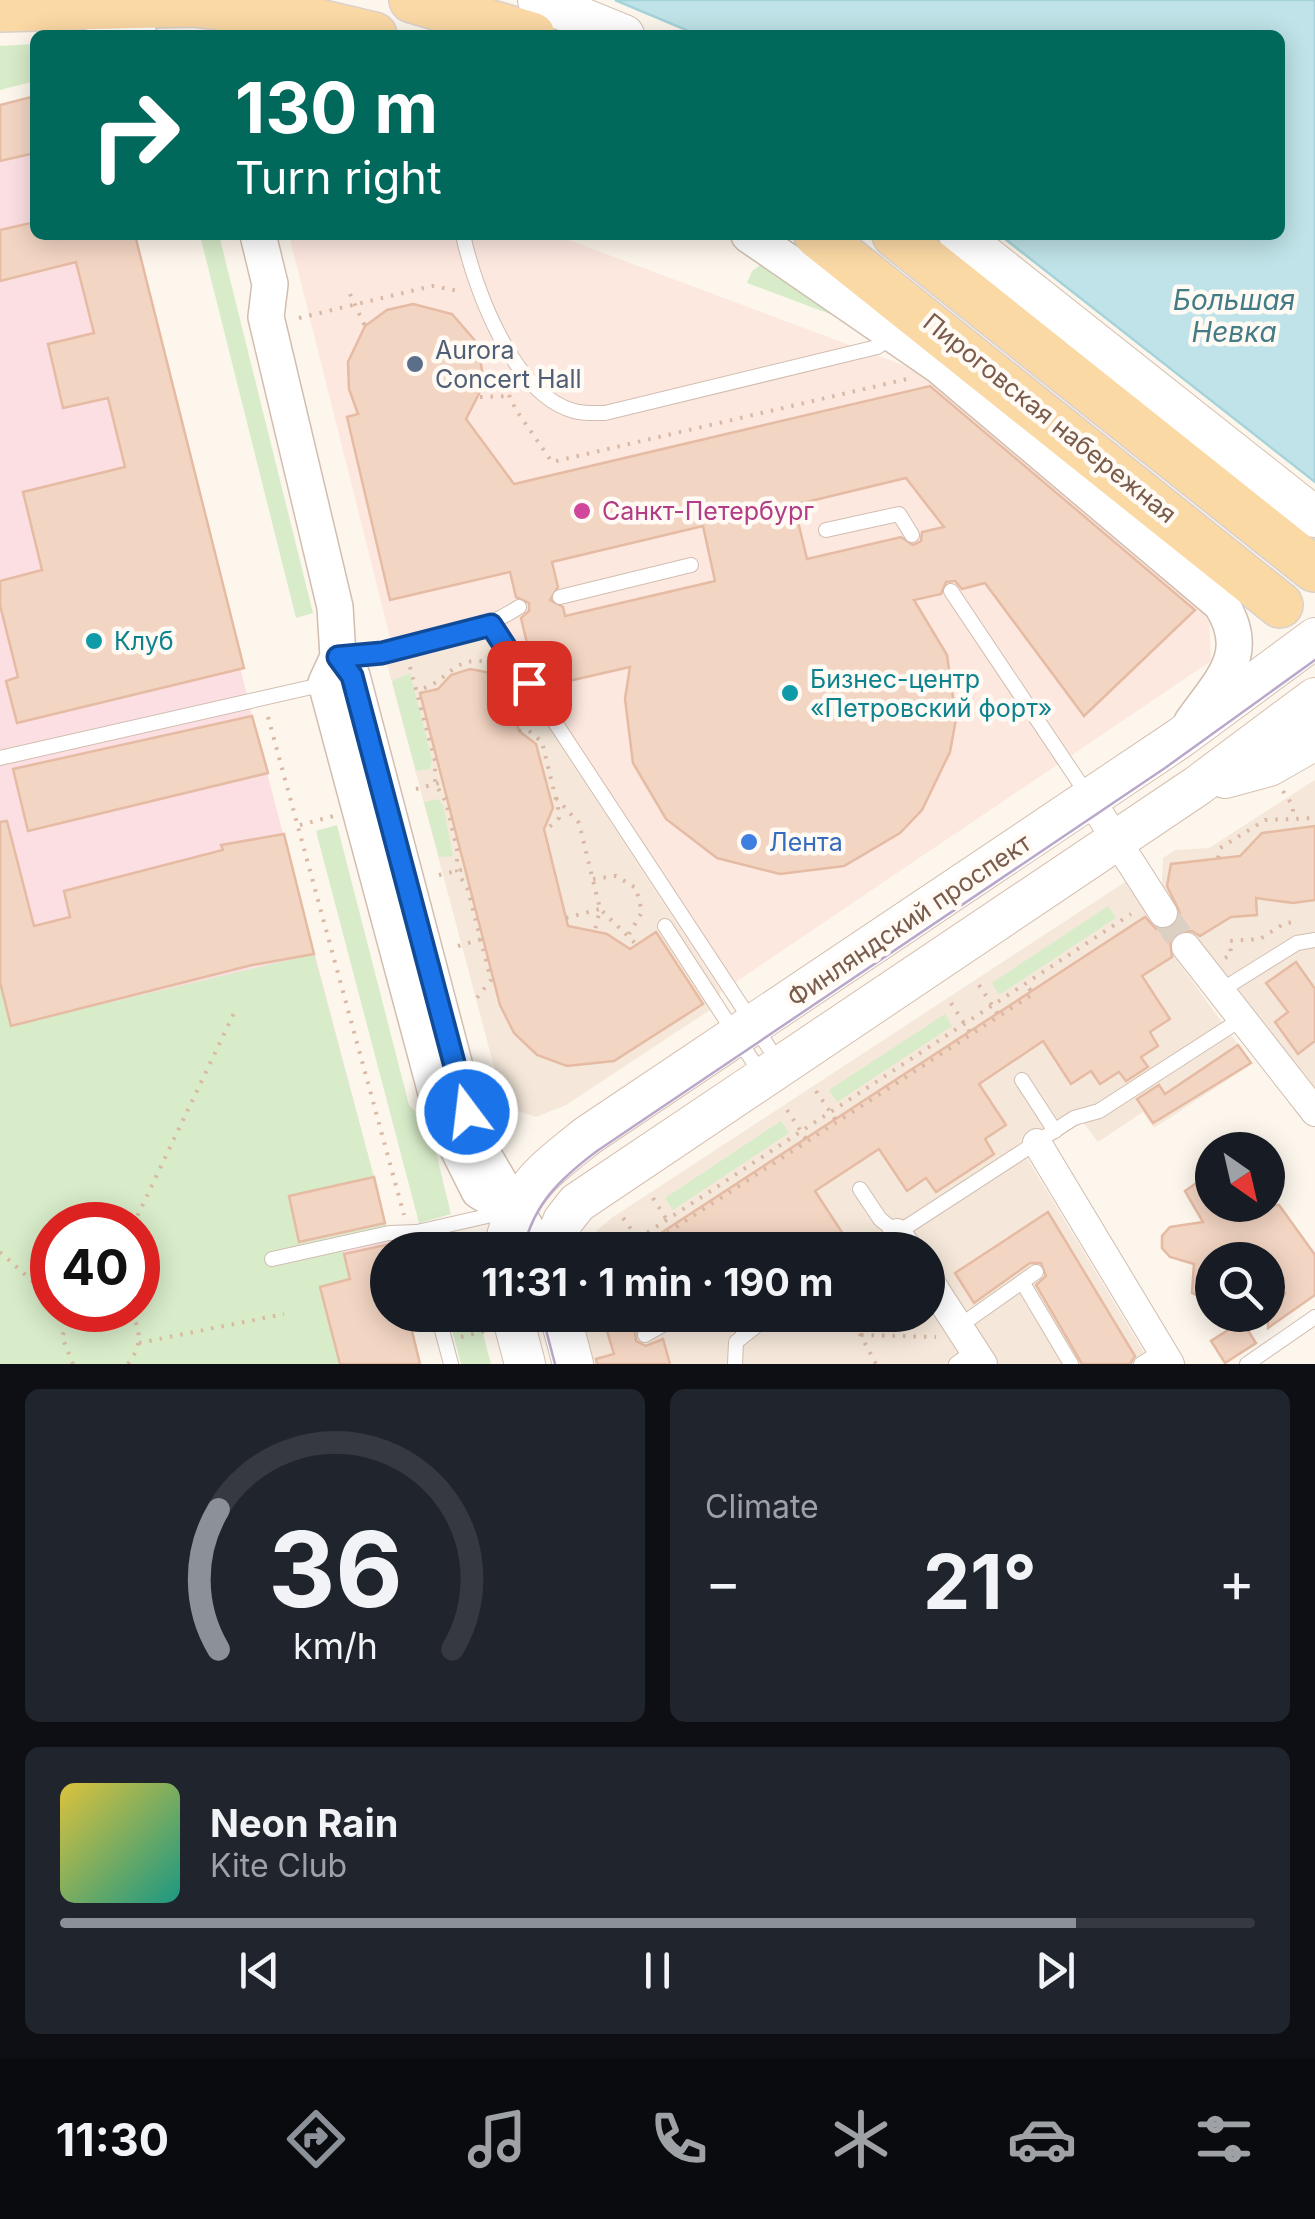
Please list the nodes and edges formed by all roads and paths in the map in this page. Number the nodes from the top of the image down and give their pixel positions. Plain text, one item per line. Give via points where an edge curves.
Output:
1 (412, 0) edge
2 (538, 0) edge
3 (74, 5) junction
4 (0, 9) edge
5 (128, 30) edge
6 (353, 30) edge
7 (515, 30) edge
8 (612, 30) edge
9 (234, 240) edge
10 (259, 240) edge
11 (464, 240) edge
12 (756, 240) edge
13 (822, 240) edge
14 (900, 240) edge
15 (965, 240) edge
16 (430, 275) dead end
17 (432, 286) junction
18 (350, 294) dead end
19 (352, 305) junction
20 (467, 307) dead end
21 (283, 317) junction
22 (365, 326) dead end
23 (894, 336) junction
24 (492, 360) dead end
25 (916, 377) dead end
26 (480, 396) dead end
27 (509, 396) junction
28 (1315, 517) edge
29 (826, 530) dead end
30 (912, 535) dead end
31 (692, 565) dead end
32 (1314, 569) edge
33 (951, 592) dead end
34 (560, 597) dead end
35 (1280, 605) dead end
36 (518, 606) dead end
37 (491, 625) junction
38 (1315, 638) edge
39 (457, 656) dead end
40 (459, 666) junction
41 (401, 669) dead end
42 (332, 670) junction
43 (493, 675) dead end
44 (424, 688) dead end
45 (500, 689) dead end
46 (1315, 698) edge
47 (511, 717) dead end
48 (270, 724) dead end
49 (519, 731) dead end
50 (1180, 738) junction
51 (1315, 740) edge
52 (0, 758) edge
53 (443, 782) dead end
54 (435, 784) junction
55 (1197, 786) junction
56 (1280, 787) dead end
57 (416, 788) dead end
58 (556, 798) junction
59 (1090, 799) junction
60 (338, 815) dead end
61 (1314, 818) edge
62 (1293, 819) junction
63 (298, 826) junction
64 (544, 832) dead end
65 (1116, 840) junction
66 (1218, 858) dead end
67 (465, 869) dead end
68 (458, 871) junction
69 (439, 876) dead end
70 (593, 879) junction
71 (1159, 907) joint
72 (600, 909) junction
73 (566, 918) dead end
74 (1300, 922) dead end
75 (666, 926) dead end
76 (595, 930) dead end
77 (629, 934) junction
78 (482, 939) junction
79 (1315, 940) edge
80 (636, 945) dead end
81 (458, 946) dead end
82 (1186, 947) tunnel mouth
83 (1231, 955) dead end
84 (1026, 984) junction
85 (978, 985) dead end
86 (1219, 992) junction
87 (473, 1003) dead end
88 (950, 1003) dead end
89 (993, 1006) junction
90 (236, 1011) dead end
91 (998, 1013) dead end
92 (1244, 1018) junction
93 (964, 1024) junction
94 (745, 1030) junction
95 (970, 1032) dead end
96 (771, 1071) junction
97 (1022, 1080) dead end
98 (816, 1091) dead end
99 (787, 1110) dead end
100 (830, 1112) junction
101 (1315, 1112) edge
102 (835, 1119) dead end
103 (801, 1132) junction
104 (1046, 1137) junction
105 (806, 1138) dead end
106 (860, 1189) dead end
107 (653, 1198) dead end
108 (143, 1202) edge
109 (514, 1210) junction
110 (624, 1218) dead end
111 (667, 1220) junction
112 (417, 1232) joint
113 (508, 1232) edge
114 (558, 1232) edge
115 (633, 1232) edge
116 (649, 1232) edge
117 (669, 1232) edge
118 (893, 1232) edge
119 (917, 1232) edge
120 (370, 1237) edge
121 (0, 1252) edge
122 (272, 1259) dead end
123 (1036, 1272) dead end
124 (30, 1279) edge
125 (1024, 1285) junction
126 (284, 1314) dead end
127 (1315, 1316) edge
128 (945, 1317) edge
129 (63, 1332) edge
130 (138, 1332) edge
131 (443, 1332) edge
132 (472, 1332) edge
133 (507, 1332) edge
134 (564, 1332) edge
135 (649, 1332) edge
136 (744, 1332) edge
137 (858, 1332) edge
138 (952, 1332) junction
139 (644, 1335) dead end
140 (860, 1335) junction
141 (445, 1341) junction
142 (139, 1342) junction
143 (971, 1360) edge
144 (1158, 1360) edge
145 (73, 1364) edge
146 (128, 1364) edge
147 (451, 1364) edge
148 (525, 1364) edge
149 (572, 1364) edge
150 (735, 1364) edge
151 (876, 1364) edge
152 (1072, 1364) edge
153 (1247, 1364) edge

1 - 7 main road
2 - 8 main road
3 - 4 main road
3 - 5 street
3 - 6 main road via 193,4
9 - 21 street via 247,290
10 - 21 street
11 - 23 lane via 483,306 534,387 575,412 605,414 877,346
12 - 23 street
13 - 35 main road, Пироговская набережная
14 - 32 main road, Пироговская набережная
15 - 28 main road
16 - 17 path
17 - 19 path
17 - 20 path via 458,290
18 - 19 path
19 - 21 path
19 - 22 path
21 - 42 street via 335,608
23 - 50 street via 953,377 1221,604 1232,622 1234,660
24 - 27 path
25 - 27 path via 552,462
26 - 27 path
29 - 30 lane via 898,514
31 - 34 lane
33 - 59 lane
36 - 37 lane
37 - 42 lane
37 - 94 lane
38 - 50 main road, Финляндский проспект
39 - 40 path
40 - 43 path via 484,661
40 - 44 path
41 - 54 path via 411,666
42 - 52 lane
42 - 109 street via 442,1119 479,1191
45 - 47 path
46 - 55 main road, Финляндский проспект
48 - 63 path
49 - 58 path via 537,735
50 - 59 main road, Финляндский проспект
51 - 55 main road via 1268,766
53 - 54 path
54 - 57 path
54 - 68 path via 446,802
55 - 65 main road, Финляндский проспект
56 - 62 path
58 - 64 path via 559,818
58 - 70 path via 578,823
59 - 65 street
59 - 94 main road, Финляндский проспект
60 - 63 path
61 - 62 path
62 - 66 path via 1264,820 1220,848
63 - 112 path via 402,1212
65 - 71 street
65 - 96 main road, Финляндский проспект
67 - 68 path
68 - 69 path
68 - 78 path
70 - 72 path
70 - 77 path via 616,876 636,888 642,912
71 - 84 path
72 - 73 path
72 - 76 path
72 - 77 path
74 - 83 path via 1260,939 1230,941
75 - 94 lane
77 - 80 path
78 - 81 path
78 - 87 path via 491,980
79 - 86 lane via 1297,943
82 - 86 street
84 - 89 path
84 - 117 path via 1033,994
85 - 89 path
86 - 92 street
88 - 93 path
89 - 91 path
89 - 93 path
90 - 108 path
92 - 101 street
92 - 104 lane via 1099,1111
93 - 95 path
93 - 100 path
94 - 96 lane
94 - 109 main road, Финляндский проспект via 586,1136 540,1173
96 - 114 main road, Финляндский проспект
97 - 104 lane
98 - 100 path
99 - 103 path
100 - 102 path
100 - 103 path
103 - 105 path
103 - 111 path
104 - 119 lane
104 - 144 street
106 - 118 lane
107 - 111 path
109 - 112 lane
109 - 113 main road
109 - 114 street
109 - 114 street
110 - 115 path
111 - 116 path
120 - 122 lane
121 - 124 path
123 - 125 lane
125 - 138 lane
125 - 152 lane
126 - 142 path
127 - 153 lane
128 - 138 street
129 - 145 path
130 - 142 path
131 - 141 lane
132 - 141 path
133 - 148 main road
134 - 149 main road
135 - 139 lane
136 - 150 lane via 736,1342
137 - 140 path
138 - 140 path
138 - 143 street
140 - 151 path
141 - 147 lane
142 - 146 path

